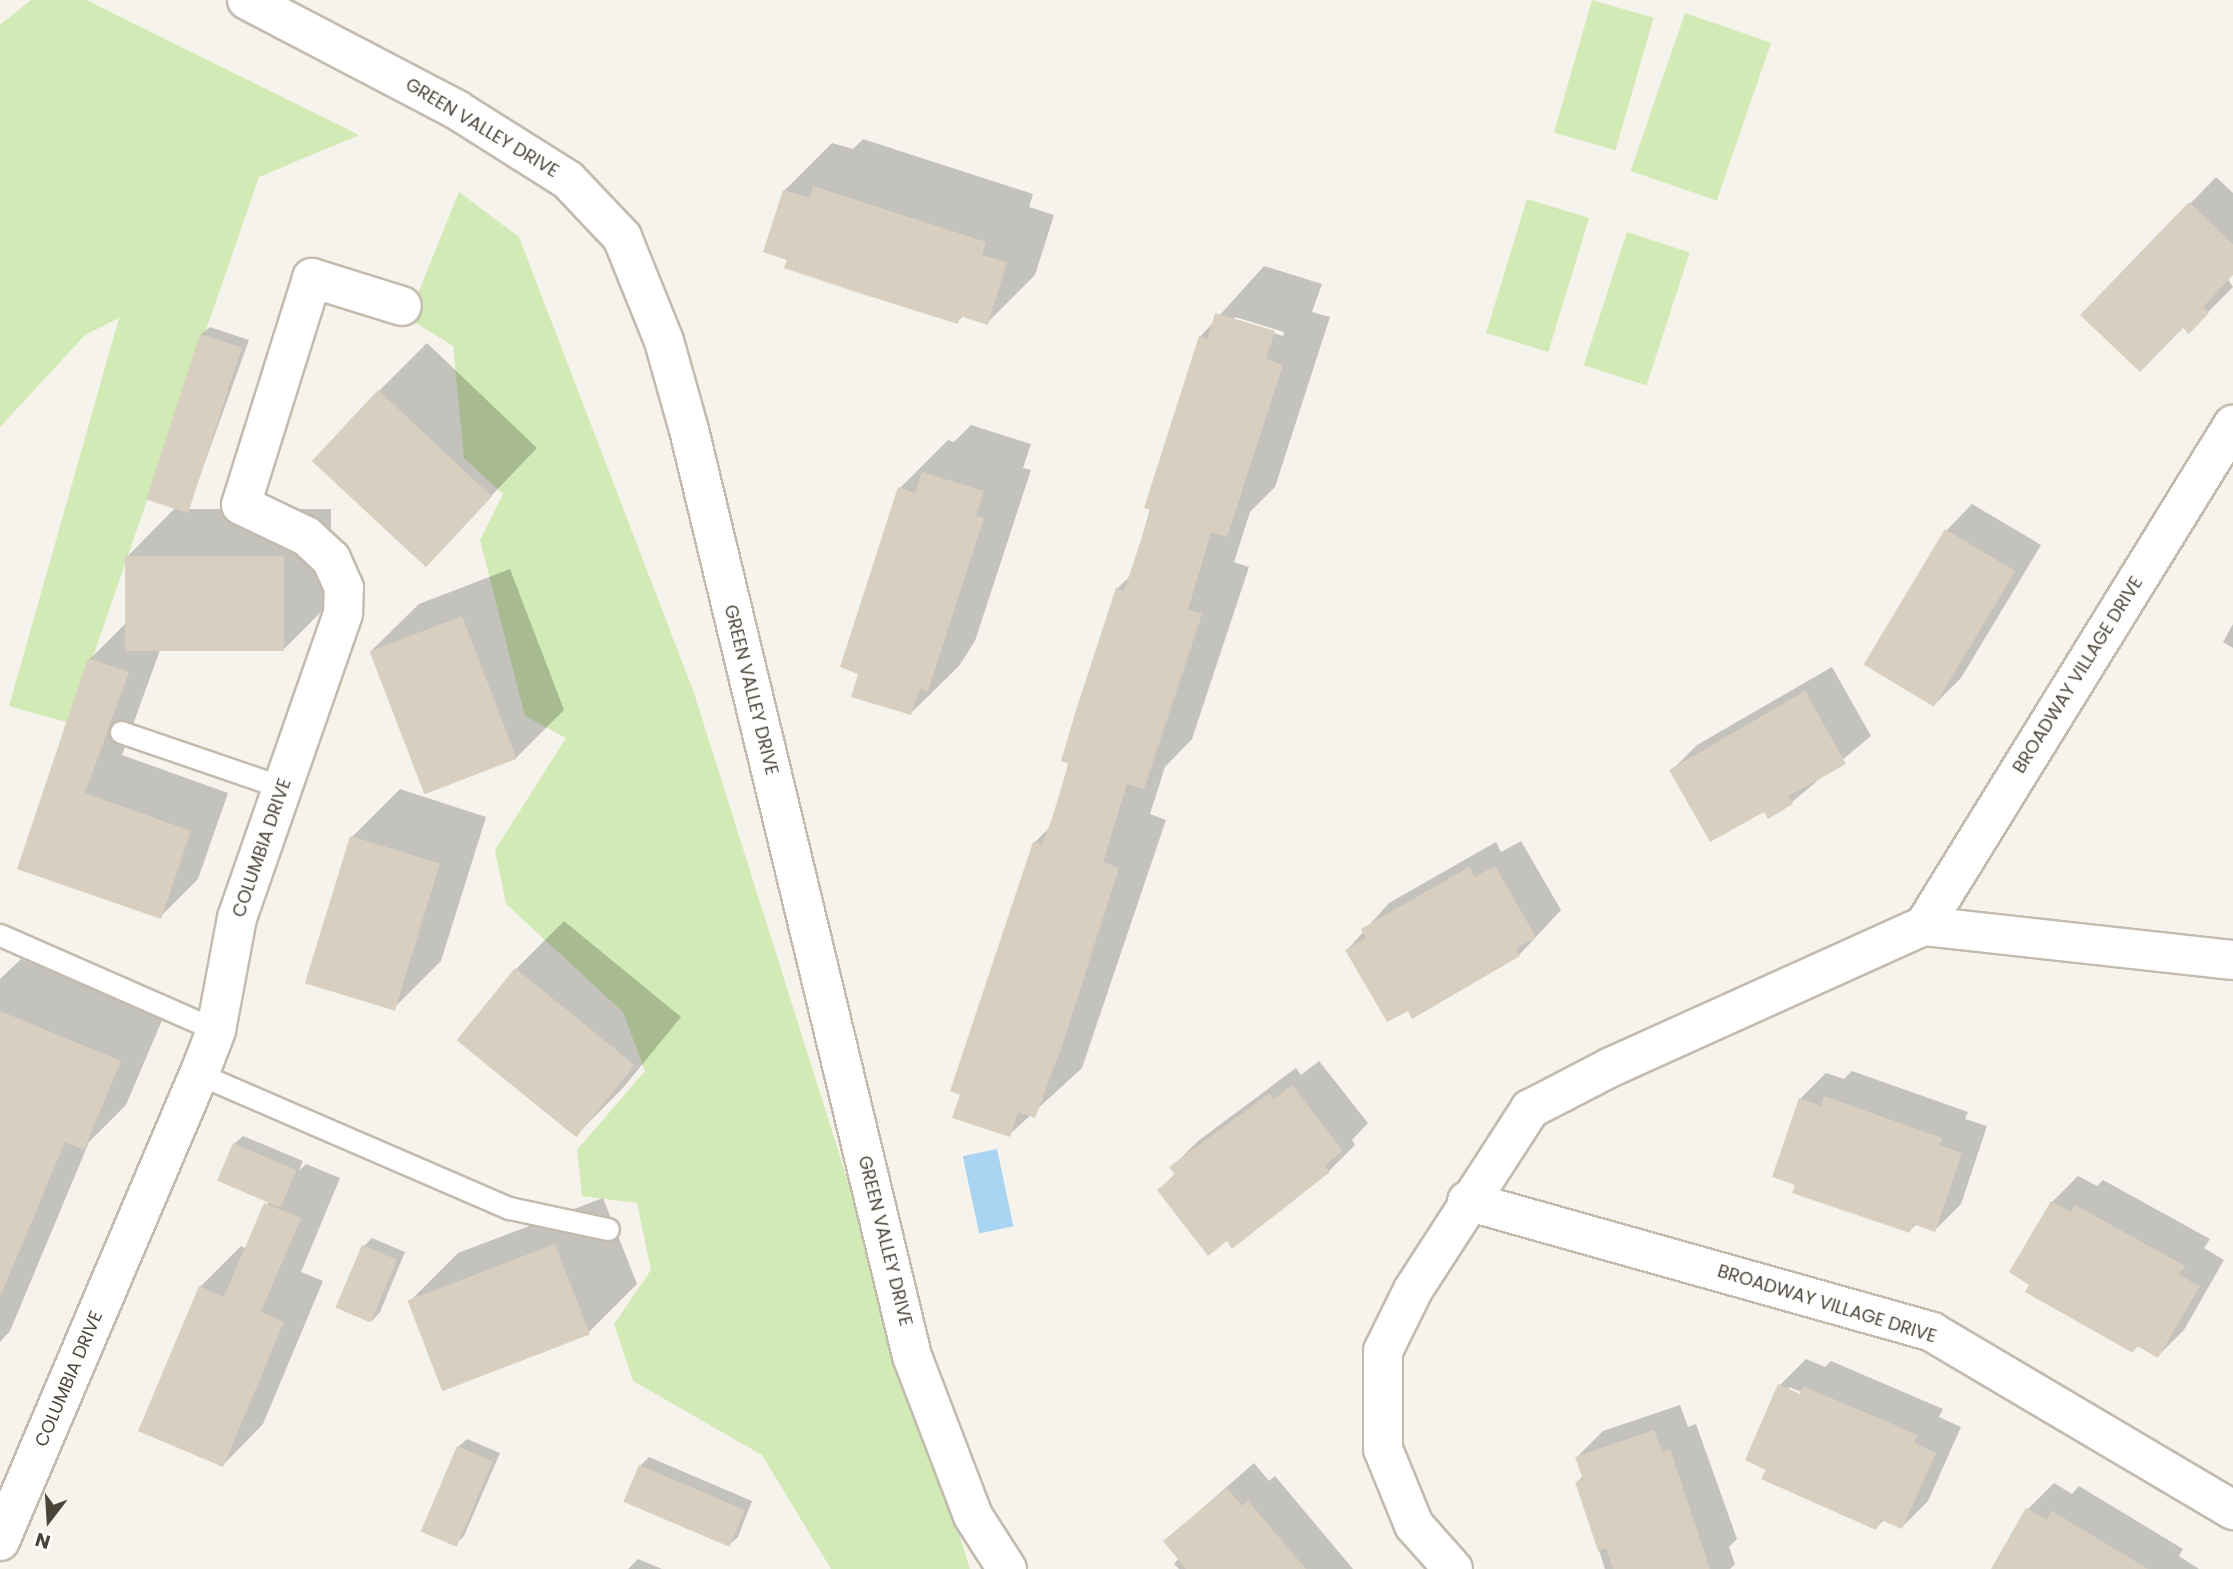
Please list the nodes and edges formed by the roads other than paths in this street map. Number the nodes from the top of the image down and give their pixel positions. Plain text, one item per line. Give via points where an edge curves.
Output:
1 (247, 0) edge
2 (402, 306) dead end
3 (2233, 425) edge
4 (121, 732) dead end
5 (282, 787) junction
6 (1924, 926) junction
7 (0, 935) edge
8 (2233, 960) edge
9 (216, 1030) junction
10 (199, 1074) junction
11 (1467, 1201) junction
12 (608, 1229) dead end
13 (2233, 1510) edge
14 (0, 1541) edge
15 (1006, 1569) edge
16 (1453, 1569) edge

1 - 15 street, GREEN VALLEY DRIVE via 457,110 568,180 622,237 664,341 689,430 912,1356 974,1516
2 - 5 street, COLUMBIA DRIVE via 312,278 242,505 306,536 331,559 344,588 343,613
3 - 6 street, BROADWAY VILLAGE DRIVE
4 - 5 lane
5 - 9 street, COLUMBIA DRIVE via 237,918
6 - 8 street
6 - 11 street via 1611,1067 1530,1109
7 - 9 lane
9 - 10 street, COLUMBIA DRIVE
10 - 12 lane via 509,1208
10 - 14 street, COLUMBIA DRIVE
11 - 13 street, BROADWAY VILLAGE DRIVE via 1932,1332
11 - 16 street via 1412,1290 1383,1351 1383,1449 1414,1525

